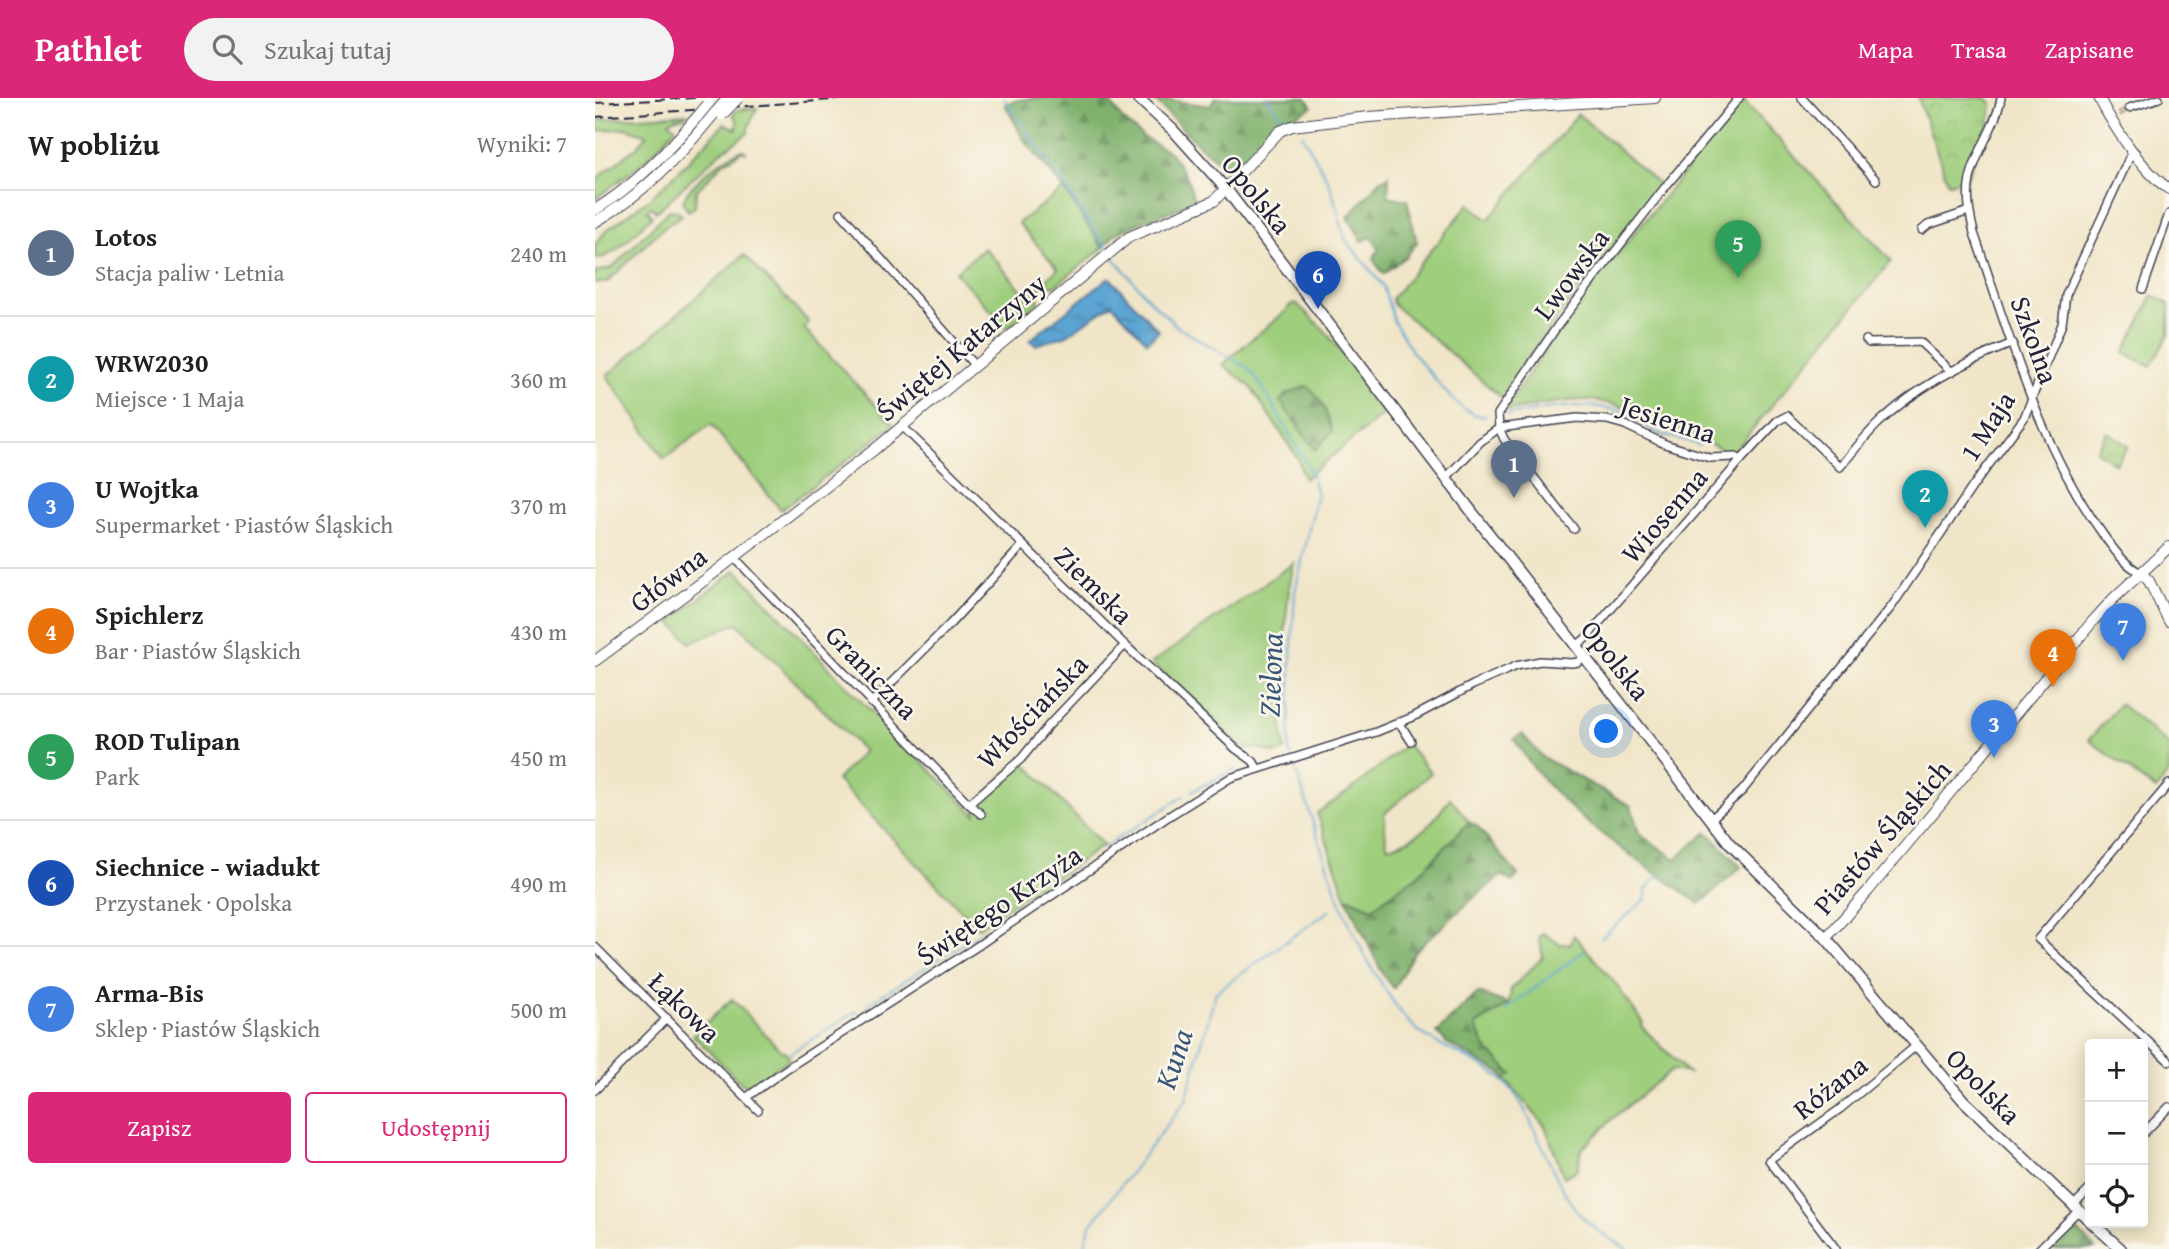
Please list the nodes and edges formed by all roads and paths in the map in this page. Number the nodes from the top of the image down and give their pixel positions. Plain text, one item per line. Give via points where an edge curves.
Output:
1 (728, 98) edge
2 (738, 98) edge
3 (1138, 98) edge
4 (1655, 98) edge
5 (1739, 98) edge
6 (1802, 98) edge
7 (2001, 98) edge
8 (2099, 98) edge
9 (2158, 98) edge
10 (710, 100) edge
11 (2129, 108) tunnel mouth
12 (718, 115) junction
13 (2135, 152) junction
14 (1876, 180) dead end
15 (1226, 189) junction
16 (2169, 189) edge
17 (595, 210) edge
18 (1969, 211) junction
19 (841, 213) dead end
20 (2169, 214) edge
21 (595, 222) edge
22 (1922, 230) dead end
23 (2143, 289) dead end
24 (1866, 341) dead end
25 (2013, 343) junction
26 (975, 366) junction
27 (1952, 372) junction
28 (2032, 396) junction
29 (902, 427) junction
30 (1499, 428) junction
31 (1741, 460) junction
32 (1446, 478) junction
33 (1574, 529) dead end
34 (1023, 545) junction
35 (2169, 547) edge
36 (734, 557) junction
37 (2141, 573) junction
38 (2169, 621) edge
39 (1125, 645) junction
40 (1576, 646) junction
41 (1584, 656) junction
42 (595, 661) edge
43 (871, 703) junction
44 (1399, 722) junction
45 (1411, 741) dead end
46 (1258, 769) junction
47 (2169, 784) edge
48 (969, 804) junction
49 (981, 814) dead end
50 (1710, 820) junction
51 (1826, 937) junction
52 (595, 947) edge
53 (667, 1018) junction
54 (1916, 1046) junction
55 (2169, 1061) edge
56 (595, 1090) edge
57 (747, 1097) junction
58 (2169, 1107) edge
59 (758, 1110) dead end
60 (2148, 1129) edge
61 (2085, 1196) edge
62 (2076, 1208) junction
63 (2085, 1216) edge
64 (2098, 1228) edge
65 (1836, 1249) edge
66 (2039, 1249) edge
67 (2121, 1249) edge

1 - 12 street, bridge
2 - 12 street, bridge
3 - 15 main road, Opolska
4 - 15 street, Świętej Katarzyny via 1291,126 1272,137
5 - 30 street, Lwowska via 1557,325 1500,408
6 - 14 street
7 - 18 street, Szkolna via 1975,162
8 - 13 street
9 - 11 street
10 - 17 street, bridge via 645,172
12 - 21 street via 645,187
13 - 16 street
13 - 28 street, 1 Maja via 2066,295 2062,324
15 - 26 street, Świętej Katarzyny via 1213,201 1120,244
15 - 32 main road, Opolska
18 - 22 street
18 - 25 street, Szkolna
19 - 26 street
20 - 23 street
24 - 27 street via 1920,342
25 - 27 street
25 - 28 street, Szkolna
26 - 29 street, Świętej Katarzyny
27 - 31 street, Wiosenna via 1885,417 1840,467 1787,416
28 - 37 street, Szkolna via 2058,462 2079,499 2110,544
28 - 50 street, 1 Maja via 2024,418 1892,606 1742,790
29 - 34 street, Ziemska
29 - 36 street, Świętej Katarzyny
30 - 31 street, Jesienna via 1594,418 1710,458
30 - 32 street
30 - 33 street
31 - 40 street, Wiosenna
32 - 40 main road, Opolska
34 - 39 street, Ziemska
34 - 43 street
35 - 37 street, Piastów Śląskich
36 - 42 street, Główna
36 - 43 street, Graniczna
37 - 38 street via 2150,580
37 - 51 street, Piastów Śląskich via 2093,621
39 - 46 street, Ziemska
39 - 48 street, Włościańska via 1021,759
40 - 41 main road, Opolska
41 - 44 street via 1572,663 1540,661 1516,666
41 - 50 main road, Opolska
43 - 48 street, Graniczna
44 - 45 street
44 - 46 street, Świętego Krzyża
46 - 57 street, Świętego Krzyża via 1230,778 1165,818
47 - 55 street via 2038,939
48 - 49 street, Graniczna
50 - 51 main road, Opolska
51 - 54 main road, Opolska
52 - 53 street, Łąkowa
53 - 56 street
53 - 57 street, Łąkowa
54 - 62 main road, Opolska via 1962,1100
54 - 65 street, Różana via 1769,1160
57 - 59 street, Łąkowa
58 - 60 street
61 - 62 street
62 - 63 main road, Opolska
62 - 66 street
64 - 67 main road, Opolska

